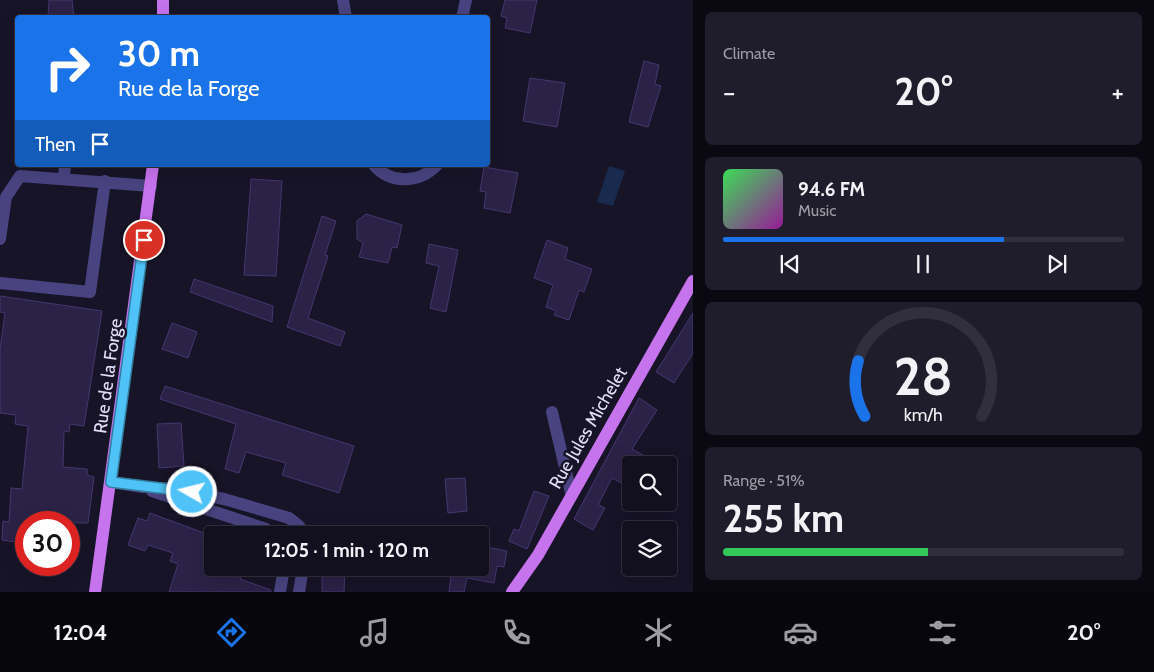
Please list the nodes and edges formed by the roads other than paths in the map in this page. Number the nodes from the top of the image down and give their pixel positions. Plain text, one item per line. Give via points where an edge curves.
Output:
1 (163, 0) edge
2 (343, 0) edge
3 (466, 0) edge
4 (163, 15) edge
5 (346, 15) edge
6 (463, 15) edge
7 (65, 167) edge
8 (153, 167) edge
9 (376, 167) edge
10 (435, 167) edge
11 (20, 170) edge
12 (64, 178) junction
13 (105, 181) junction
14 (150, 186) junction
15 (0, 238) edge
16 (693, 281) edge
17 (0, 284) edge
18 (552, 412) dead end
19 (111, 482) junction
20 (143, 488) junction
21 (571, 493) junction
22 (257, 526) edge
23 (299, 526) edge
24 (283, 576) edge
25 (302, 576) edge
26 (95, 592) edge
27 (280, 592) edge
28 (299, 592) edge
29 (512, 592) edge

1 - 4 main road
2 - 5 street
3 - 6 street
7 - 12 street
8 - 14 main road, Rue de la Forge
9 - 10 street via 386,175 400,179 418,177
11 - 12 street
11 - 15 street via 6,197
12 - 13 street
13 - 14 street
13 - 17 street via 90,292
14 - 19 main road, Rue de la Forge
16 - 21 main road, Rue Jules Michelet
18 - 21 street
19 - 20 street
19 - 26 main road, Rue de la Forge
20 - 22 street
20 - 23 street via 175,489 224,499 289,518
21 - 29 main road, Rue Jules Michelet via 538,554
24 - 27 street
25 - 28 street

